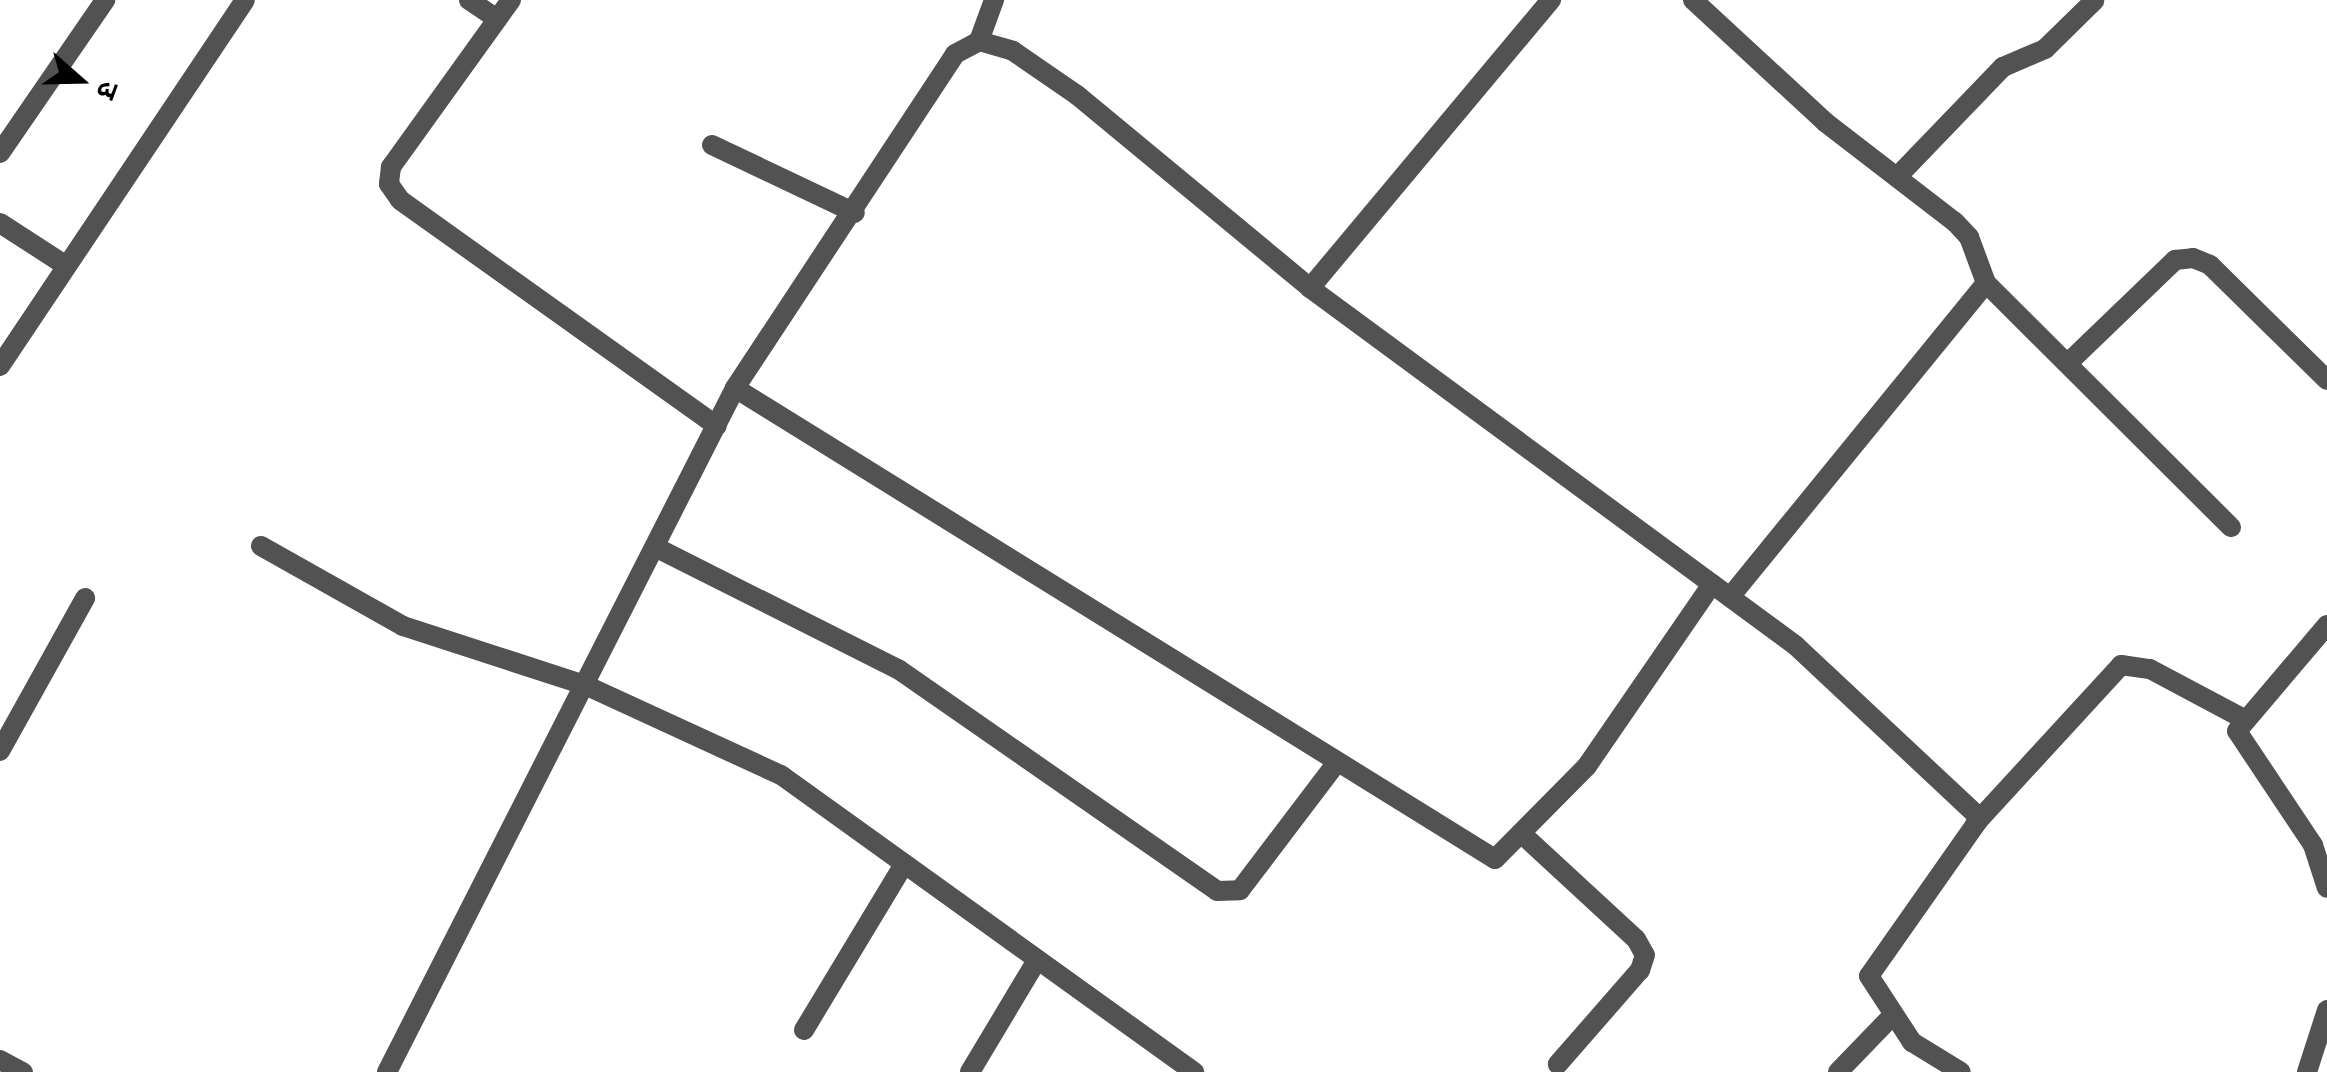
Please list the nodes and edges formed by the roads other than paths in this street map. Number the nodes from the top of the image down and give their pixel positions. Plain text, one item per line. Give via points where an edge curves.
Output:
1 (106, 0) edge
2 (245, 0) edge
3 (469, 0) edge
4 (510, 0) edge
5 (994, 0) edge
6 (1550, 0) edge
7 (1693, 0) edge
8 (2094, 1) edge
9 (497, 19) junction
10 (978, 42) junction
11 (712, 145) dead end
12 (0, 153) edge
13 (1897, 178) junction
14 (855, 213) junction
15 (0, 223) edge
16 (65, 265) junction
17 (1986, 283) junction
18 (1310, 288) junction
19 (2068, 363) junction
20 (0, 366) edge
21 (2327, 380) edge
22 (735, 388) junction
23 (717, 426) junction
24 (2232, 526) dead end
25 (262, 546) dead end
26 (655, 547) junction
27 (1712, 584) junction
28 (85, 598) dead end
29 (1730, 598) junction
30 (2327, 625) edge
31 (585, 685) junction
32 (2242, 718) junction
33 (0, 751) edge
34 (1337, 762) junction
35 (1975, 824) junction
36 (1521, 833) junction
37 (904, 864) junction
38 (2327, 888) edge
39 (1038, 960) junction
40 (2327, 1010) edge
41 (1892, 1016) junction
42 (804, 1030) dead end
43 (0, 1060) edge
44 (1558, 1064) dead end
45 (23, 1072) edge
46 (387, 1072) edge
47 (970, 1072) edge
48 (1194, 1072) edge
49 (1838, 1072) edge
50 (1962, 1072) edge
51 (2307, 1072) edge

1 - 12 street
2 - 16 street
3 - 9 street
4 - 9 street
5 - 10 street
6 - 18 street
7 - 13 street via 1825,122
8 - 13 street via 2045,49 2003,68
9 - 23 street via 391,167 390,184 400,200
10 - 14 street via 955,54
10 - 18 street via 1013,50 1077,96
11 - 14 street
13 - 17 street via 1970,237
14 - 22 street
15 - 16 street
16 - 20 street
17 - 19 street
17 - 29 street
18 - 27 street
19 - 21 street via 2174,260 2192,258 2210,265
19 - 24 street
22 - 23 street
22 - 34 street
23 - 26 street
25 - 31 street via 402,626
26 - 31 street
26 - 34 street via 898,669 1217,891 1240,890
27 - 29 street
27 - 36 street via 1587,766
28 - 33 street
29 - 35 street via 1795,645 1980,818
30 - 32 street
31 - 37 street via 781,775
31 - 46 street
32 - 35 street via 2150,669 2121,665
32 - 38 street via 2240,742 2313,844
34 - 36 street via 1495,859
35 - 41 street via 1872,964 1871,985
36 - 44 street via 1636,939 1644,954 1640,970
37 - 39 street
37 - 42 street
39 - 47 street
39 - 48 street
40 - 51 street
41 - 49 street
41 - 50 street via 1912,1042
43 - 45 street

